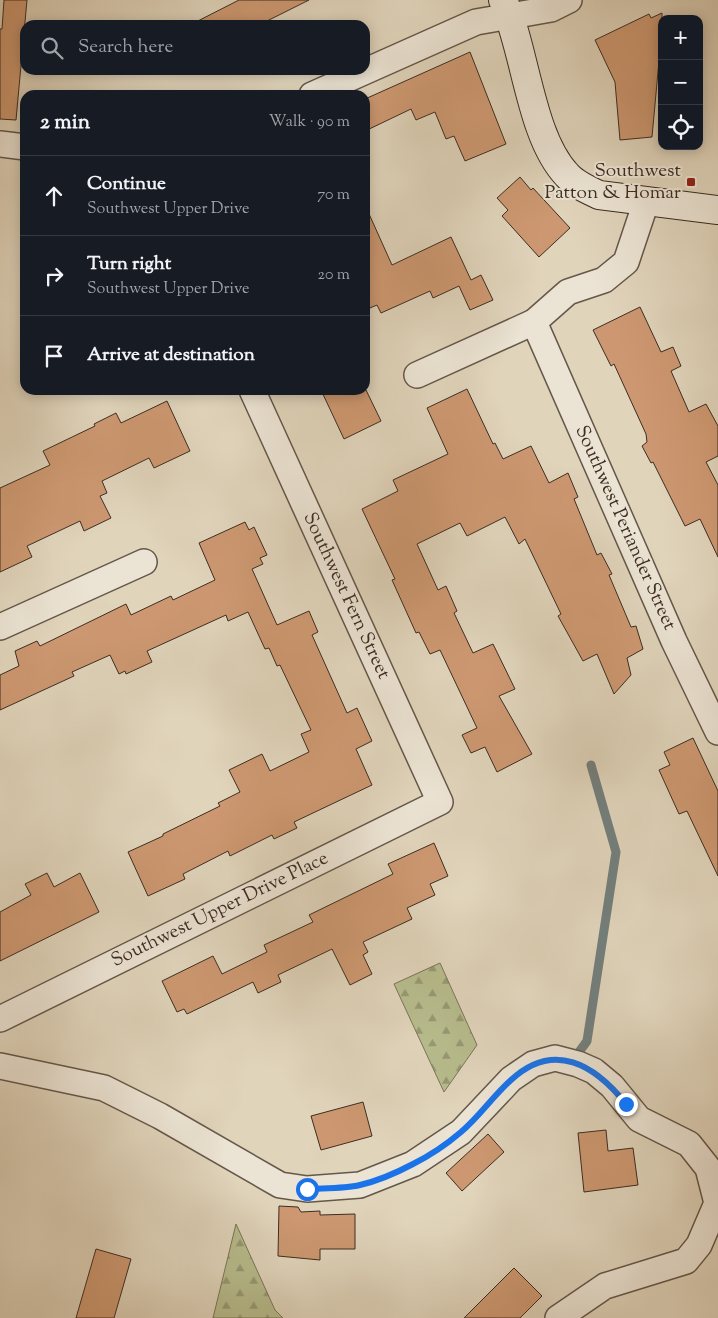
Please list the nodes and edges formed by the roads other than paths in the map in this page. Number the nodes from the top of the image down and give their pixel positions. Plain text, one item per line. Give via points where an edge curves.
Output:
1 (569, 0) edge
2 (506, 8) edge
3 (370, 69) edge
4 (357, 75) edge
5 (323, 90) edge
6 (0, 144) edge
7 (20, 146) edge
8 (646, 202) junction
9 (718, 210) edge
10 (534, 322) junction
11 (417, 374) dead end
12 (254, 395) edge
13 (144, 562) dead end
14 (0, 627) edge
15 (718, 732) edge
16 (440, 802) joint
17 (0, 1019) edge
18 (0, 1066) edge
19 (558, 1318) edge

1 - 2 street via 551,9
2 - 3 street
2 - 8 main road via 547,145 567,175 599,195
4 - 5 street
6 - 7 street
8 - 9 main road
8 - 10 street via 626,262 604,280 568,292
10 - 11 street
10 - 15 street, Southwest Periander Street via 674,641
12 - 16 street, Southwest Fern Street
13 - 14 street
16 - 17 street, Southwest Upper Drive Place
18 - 19 street via 104,1088 160,1116 280,1185 307,1189 360,1185 413,1164 461,1132 512,1079 533,1064 555,1058 594,1071 612,1086 639,1119 689,1144 708,1168 717,1203 699,1245 686,1261 605,1286

